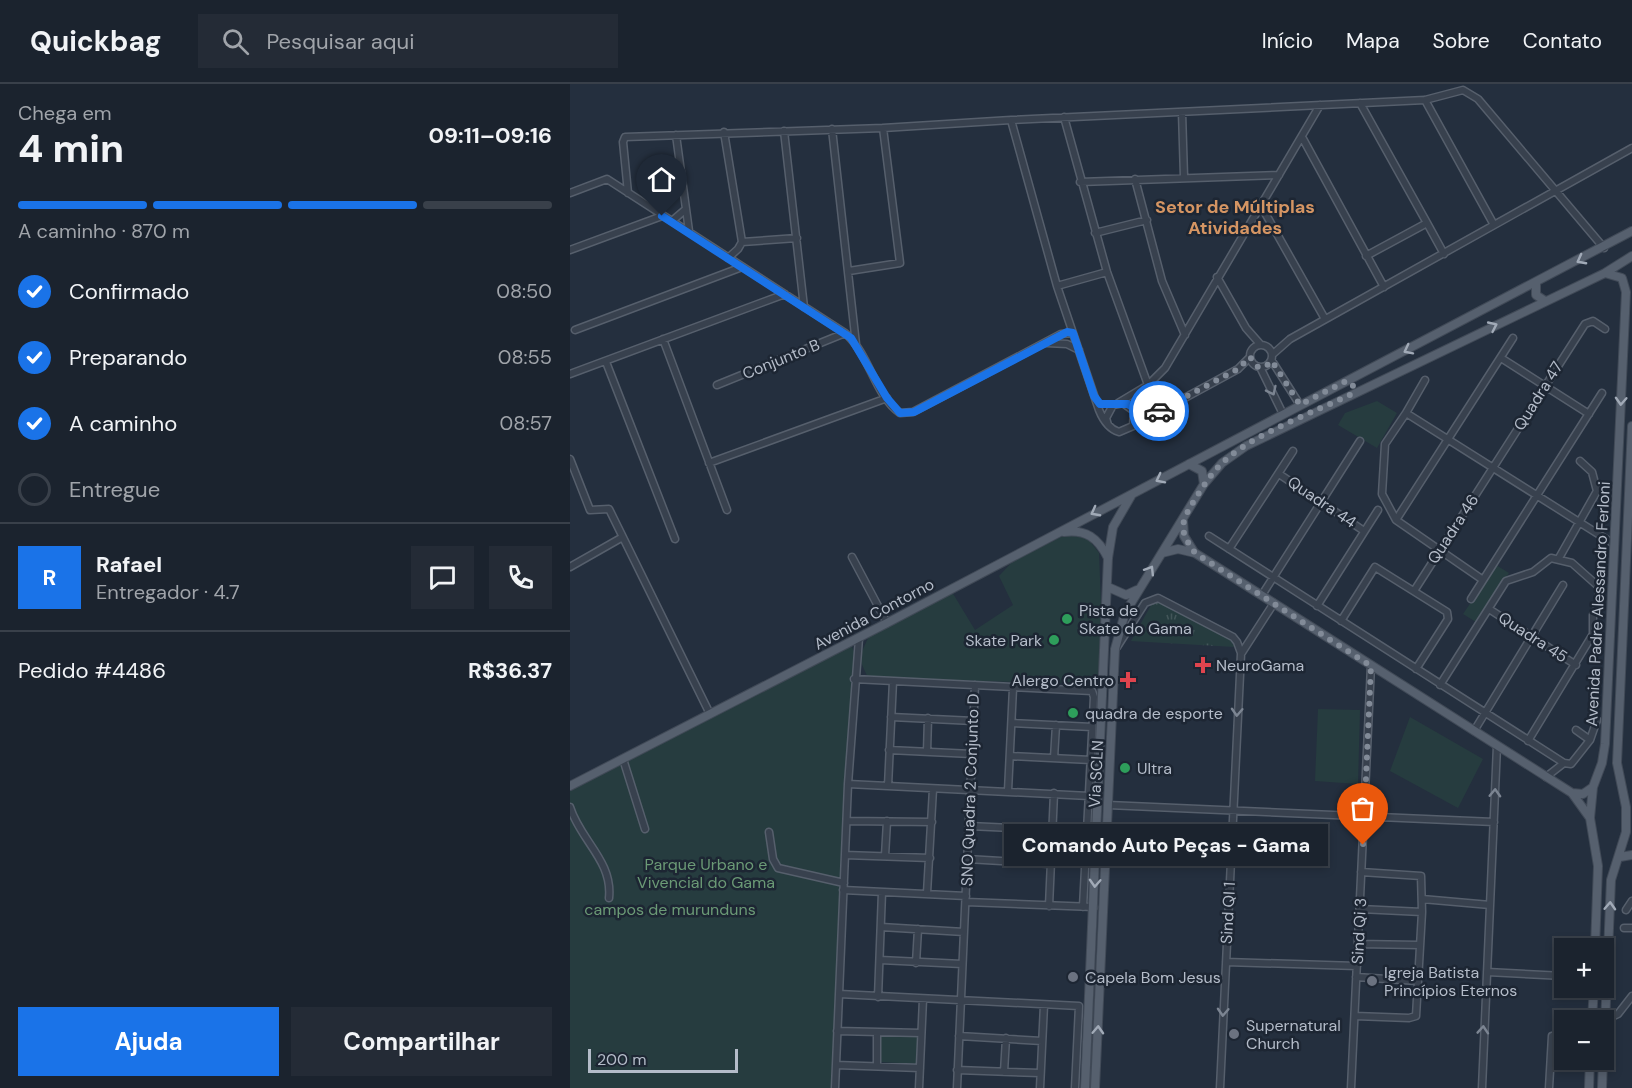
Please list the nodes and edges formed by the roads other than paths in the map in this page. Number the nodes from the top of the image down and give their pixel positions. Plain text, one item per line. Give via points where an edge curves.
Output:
1 (1425, 100) junction
2 (1360, 103) junction
3 (1320, 105) junction
4 (1182, 112) junction
5 (1064, 117) junction
6 (1011, 120) junction
7 (883, 128) junction
8 (832, 129) junction
9 (784, 131) junction
10 (724, 132) junction
11 (676, 135) junction
12 (1302, 137) junction
13 (1632, 148) edge
14 (1279, 175) junction
15 (1184, 177) junction
16 (1135, 179) junction
17 (1080, 182) junction
18 (1555, 191) junction
19 (570, 193) edge
20 (628, 193) junction
21 (1260, 204) junction
22 (686, 209) junction
23 (662, 216) junction
24 (1147, 220) junction
25 (672, 221) junction
26 (1427, 223) junction
27 (1494, 225) junction
28 (689, 231) junction
29 (1632, 231) edge
30 (1095, 233) junction
31 (797, 238) junction
32 (742, 242) junction
33 (1604, 248) junction
34 (570, 250) edge
35 (1444, 254) junction
36 (1366, 256) junction
37 (1632, 256) edge
38 (728, 258) junction
39 (742, 267) junction
40 (849, 271) junction
41 (1107, 272) junction
42 (1605, 273) junction
43 (1216, 277) junction
44 (1536, 284) junction
45 (1057, 286) junction
46 (1384, 287) junction
47 (785, 294) junction
48 (1545, 301) junction
49 (804, 307) junction
50 (1325, 319) junction
51 (1246, 328) junction
52 (1605, 329) dead end
53 (575, 330) dead end
54 (844, 333) junction
55 (1073, 333) junction
56 (1185, 334) junction
57 (1513, 338) dead end
58 (663, 339) junction
59 (1290, 339) junction
60 (1043, 343) junction
61 (856, 344) junction
62 (1263, 345) junction
63 (1079, 350) junction
64 (1251, 353) junction
65 (1272, 357) junction
66 (1501, 358) junction
67 (606, 362) junction
68 (1259, 367) junction
69 (1238, 369) junction
70 (570, 374) edge
71 (1425, 380) dead end
72 (1346, 381) junction
73 (717, 385) dead end
74 (1148, 385) junction
75 (1544, 386) junction
76 (1140, 390) junction
77 (1602, 393) dead end
78 (1352, 394) junction
79 (1094, 396) junction
80 (887, 398) junction
81 (1115, 404) junction
82 (1300, 405) junction
83 (1133, 409) junction
84 (1406, 413) junction
85 (1283, 414) junction
86 (1589, 414) junction
87 (1148, 418) junction
88 (1620, 424) junction
89 (1108, 425) junction
90 (1632, 425) edge
91 (1133, 426) junction
92 (1448, 440) junction
93 (1360, 441) dead end
94 (1293, 451) dead end
95 (570, 459) edge
96 (1580, 461) dead end
97 (709, 463) junction
98 (1189, 464) junction
99 (1493, 468) junction
100 (1279, 474) junction
101 (1204, 484) junction
102 (1132, 494) junction
103 (1616, 495) junction
104 (1537, 496) junction
105 (1629, 496) junction
106 (1322, 502) junction
107 (727, 510) dead end
108 (1378, 510) dead end
109 (1183, 519) junction
110 (1396, 520) junction
111 (1579, 525) junction
112 (1364, 531) junction
113 (1059, 532) junction
114 (1209, 536) dead end
115 (621, 538) junction
116 (675, 539) dead end
117 (1614, 544) junction
118 (1229, 549) junction
119 (1439, 550) junction
120 (1195, 553) junction
121 (1161, 554) junction
122 (852, 557) dead end
123 (1108, 558) junction
124 (1559, 558) junction
125 (570, 567) edge
126 (1274, 578) junction
127 (1483, 580) junction
128 (1563, 585) dead end
129 (1108, 587) junction
130 (1139, 589) junction
131 (1414, 591) junction
132 (1611, 593) junction
133 (1624, 593) junction
134 (1262, 596) junction
135 (1470, 598) dead end
136 (1274, 603) junction
137 (1317, 606) junction
138 (1611, 606) junction
139 (1624, 607) junction
140 (1489, 609) junction
141 (1341, 621) junction
142 (887, 623) junction
143 (1531, 636) junction
144 (858, 638) junction
145 (1115, 649) junction
146 (1241, 654) junction
147 (1576, 665) junction
148 (1371, 666) junction
149 (1104, 669) junction
150 (1416, 669) junction
151 (1114, 671) junction
152 (854, 679) junction
153 (893, 681) junction
154 (1104, 684) junction
155 (1114, 684) junction
156 (975, 685) junction
157 (1440, 685) junction
158 (1013, 688) junction
159 (1607, 688) junction
160 (1620, 689) junction
161 (1484, 712) junction
162 (710, 714) junction
163 (891, 717) junction
164 (928, 718) junction
165 (1597, 720) dead end
166 (974, 721) junction
167 (1012, 723) junction
168 (1056, 725) junction
169 (1092, 726) junction
170 (1474, 730) junction
171 (1576, 730) dead end
172 (1590, 740) junction
173 (1528, 741) junction
174 (1497, 746) junction
175 (889, 750) junction
176 (927, 753) junction
177 (972, 754) junction
178 (1010, 756) junction
179 (1054, 758) junction
180 (623, 759) junction
181 (1091, 760) junction
182 (1564, 763) junction
183 (1602, 763) junction
184 (1617, 763) junction
185 (1546, 777) junction
186 (848, 784) junction
187 (570, 786) edge
188 (888, 786) junction
189 (1593, 787) junction
190 (933, 789) junction
191 (970, 790) junction
192 (1008, 791) junction
193 (1054, 793) junction
194 (1572, 793) junction
195 (1089, 796) junction
196 (1108, 805) junction
197 (570, 807) edge
198 (1232, 810) junction
199 (1364, 816) junction
200 (1590, 818) junction
201 (1627, 818) junction
202 (847, 821) junction
203 (887, 821) junction
204 (932, 822) junction
205 (1494, 822) junction
206 (969, 826) junction
207 (1632, 826) edge
208 (1015, 828) junction
209 (645, 829) dead end
210 (1052, 830) junction
211 (769, 832) dead end
212 (845, 855) junction
213 (1632, 855) edge
214 (885, 856) junction
215 (1620, 857) junction
216 (930, 858) junction
217 (968, 859) junction
218 (1014, 862) junction
219 (1050, 864) junction
220 (1598, 866) junction
221 (1615, 869) junction
222 (1362, 872) junction
223 (844, 887) junction
224 (882, 892) junction
225 (927, 893) junction
226 (609, 898) dead end
227 (966, 899) junction
228 (1422, 899) junction
229 (1632, 902) edge
230 (1490, 905) junction
231 (1049, 906) junction
232 (1083, 907) junction
233 (1094, 907) junction
234 (1360, 909) junction
235 (1626, 910) dead end
236 (1422, 912) junction
237 (881, 927) junction
238 (1624, 928) dead end
239 (1632, 928) edge
240 (918, 929) junction
241 (964, 932) junction
242 (1595, 938) edge
243 (1358, 944) junction
244 (1419, 945) junction
245 (880, 960) junction
246 (1226, 962) junction
247 (916, 963) junction
248 (963, 964) junction
249 (1357, 966) junction
250 (1090, 970) junction
251 (1101, 970) junction
252 (1487, 972) junction
253 (1554, 975) edge
254 (1356, 977) junction
255 (1090, 981) junction
256 (1418, 981) junction
257 (1100, 982) junction
258 (839, 994) junction
259 (1632, 996) edge
260 (878, 997) junction
261 (1594, 998) edge
262 (923, 999) junction
263 (961, 1000) junction
264 (1044, 1005) junction
265 (1593, 1009) edge
266 (1605, 1010) edge
267 (1355, 1016) junction
268 (1614, 1017) edge
269 (837, 1031) junction
270 (877, 1032) junction
271 (921, 1033) junction
272 (959, 1036) junction
273 (1554, 1036) edge
274 (1006, 1038) junction
275 (1042, 1041) junction
276 (836, 1065) junction
277 (877, 1066) junction
278 (920, 1068) junction
279 (957, 1070) junction
280 (1590, 1070) edge
281 (1602, 1070) edge
282 (1004, 1072) junction
283 (1040, 1073) junction
284 (1602, 1078) junction
285 (835, 1088) edge
286 (919, 1088) edge
287 (957, 1088) edge
288 (1040, 1088) edge
289 (1076, 1088) edge
290 (1085, 1088) edge
291 (1095, 1088) edge
292 (1220, 1088) edge
293 (1351, 1088) edge
294 (1482, 1088) edge
295 (1550, 1088) edge
296 (1589, 1088) edge
297 (1602, 1088) edge
298 (1608, 1088) edge

1 - 2 street
1 - 18 street via 1460,90 1473,94
1 - 27 street
2 - 3 street
2 - 26 street
3 - 4 street
3 - 12 street
4 - 5 street
4 - 15 street
5 - 6 street
5 - 17 street
6 - 7 street
6 - 45 street
7 - 8 street
7 - 40 street via 900,263
8 - 9 street
8 - 40 street
9 - 10 street
9 - 31 street
10 - 11 street
10 - 32 street
11 - 20 street via 623,139
11 - 22 street
12 - 14 street
12 - 36 street
13 - 18 street
14 - 15 street
14 - 21 street
15 - 16 street
16 - 17 street
16 - 24 street
17 - 30 street
18 - 27 street
18 - 33 street
19 - 20 street via 607,179
20 - 23 street
21 - 43 street
21 - 50 street
22 - 25 street
22 - 28 street
23 - 25 street
23 - 34 street
24 - 30 street
24 - 56 street via 1166,293
25 - 28 street
26 - 35 street
26 - 36 street
27 - 35 street
28 - 38 street
29 - 33 main road, Avenida Contorno
30 - 41 street
31 - 32 street
31 - 49 street
32 - 38 street
33 -> 44 main road, Avenida Contorno
35 - 46 street
36 - 46 street
37 - 42 main road, Via SCLN
38 - 39 street
39 - 47 street
39 - 53 street
40 - 61 street
41 - 45 street
41 - 74 street
42 - 48 main road, Via SCLN
42 -> 88 main road, Avenida Padre Alessandro Ferloni via 1618,275 1626,286
43 - 51 street
43 - 56 street
44 - 48 main road via 1536,295
44 -> 72 main road, Avenida Contorno
45 - 55 street
46 - 50 street
47 - 49 street
47 - 58 street
78 -> 48 main road, Via SCLN
49 - 54 street
50 - 59 street
51 - 62 street
51 - 64 street
52 - 75 street, Quadra 47 via 1593,321 1585,324
54 - 61 street
54 - 73 street, Conjunto B
55 - 60 street
55 - 63 street
56 - 74 street via 1165,368
57 - 66 street
58 - 67 street
58 - 97 street
59 - 62 street
59 - 65 street
60 - 63 street via 1062,343
60 - 80 street via 908,414 897,412
61 - 80 street
62 - 64 street
62 - 65 street
63 - 79 street
64 - 68 street
64 - 69 street
65 - 68 street
65 - 82 street
66 - 75 street
66 - 92 street
67 - 70 street
67 - 116 street
68 - 69 street
68 -> 85 street
69 - 87 street
71 - 84 street
72 - 78 main road via 1353,385
72 - 82 main road, Avenida Contorno
74 - 76 street
75 - 86 street
75 - 99 street, Quadra 47
76 - 81 street
76 - 83 street
77 - 86 street
78 - 101 main road, Via SCLN via 1237,451
79 - 81 street via 1103,405
79 - 89 street
80 - 97 street
81 - 83 street
81 - 89 street via 1106,418
82 - 85 main road, Avenida Contorno
83 - 87 street
83 - 91 street
84 - 92 street
84 - 110 street via 1384,447 1381,489
85 - 98 main road, Avenida Contorno
86 - 104 street
87 - 91 street
88 - 90 main road
88 - 103 main road, Avenida Padre Alessandro Ferloni
89 - 91 street via 1119,432
90 - 105 main road, Avenida Padre Alessandro Ferloni
92 - 99 street
92 - 110 street
93 - 106 street
94 - 100 street
95 - 115 street via 590,510 609,509
96 - 111 street via 1592,472 1597,491
97 - 107 street
98 - 101 main road via 1202,471
98 -> 102 main road, Avenida Contorno
99 - 104 street
99 - 119 street, Quadra 46
100 - 106 street, Quadra 44
100 - 118 street
101 - 109 main road, Via SCLN
102 -> 113 main road, Avenida Contorno
102 - 123 main road, Via SCLN via 1116,521
103 - 105 main road
103 - 117 main road, Avenida Padre Alessandro Ferloni
104 - 111 street
104 - 127 street
105 - 133 main road, Avenida Padre Alessandro Ferloni
106 - 112 street, Quadra 44
106 - 126 street
108 - 112 street
109 - 120 main road via 1184,536
109 - 121 main road, Via SCLN
110 - 119 street
111 - 117 street
111 - 124 street
112 - 137 street
113 - 123 main road via 1089,534
113 - 142 main road, Avenida Contorno
114 - 118 street
115 - 125 street
115 - 162 street
117 - 132 main road, Avenida Padre Alessandro Ferloni
118 - 126 street
119 - 127 street
119 - 131 street, Quadra 46
120 - 121 main road via 1178,549
120 - 134 main road
130 -> 121 main road, Via SCLN
122 - 142 street
123 - 129 main road, Via SCLN
124 - 140 street via 1551,558 1533,572 1506,581
124 - 147 street via 1583,571 1595,582 1600,594 1593,615 1592,640
126 - 134 street
126 - 137 street
127 - 135 street
128 - 143 street
129 - 130 main road via 1126,595
129 - 149 main road, Via SCLN
130 - 145 main road, Via SCLN via 1122,621
131 - 141 street via 1375,567
131 - 150 street via 1447,612 1448,617
132 - 133 main road
132 - 138 main road, Avenida Padre Alessandro Ferloni
133 - 139 main road, Avenida Padre Alessandro Ferloni
134 - 136 main road
136 - 146 street, Sind QI 1
136 - 148 main road
137 - 141 street
138 - 139 main road
138 - 159 main road, Avenida Padre Alessandro Ferloni
139 - 160 main road, Avenida Padre Alessandro Ferloni
140 - 143 street, Quadra 45
140 - 157 street
141 - 150 street
142 - 144 main road, Avenida Contorno
143 - 147 street, Quadra 45
143 - 161 street
144 - 152 street
144 - 162 main road, Avenida Contorno
145 - 146 street via 1145,603 1158,598 1233,637
145 - 151 main road, Via SCLN
146 -> 198 street, Sind QI 1
147 - 173 street
148 - 170 main road
148 - 199 street, Sind Qi 3
149 - 151 main road
149 - 154 main road, Via SCLN
150 - 157 street
151 - 155 main road, Via SCLN
152 - 153 street
152 - 186 street
153 - 156 street
153 - 163 street
154 - 155 main road
154 -> 233 main road, Via SCLN
155 - 196 main road, Via SCLN
156 - 158 street
156 - 166 street, SNO Quadra 2 Conjunto D
157 - 161 street
158 - 167 street
158 - 169 street via 1090,690 1094,697
159 - 160 main road
159 - 183 main road, Avenida Padre Alessandro Ferloni
160 - 184 main road, Avenida Padre Alessandro Ferloni
161 - 170 street
161 - 173 street
162 - 180 main road, Avenida Contorno
163 - 164 street
163 - 175 street
164 - 166 street
164 - 176 street
165 - 172 street
166 - 177 street, SNO Quadra 2 Conjunto D
167 - 168 street
167 - 178 street
168 - 169 street
168 - 179 street
169 - 181 street
170 - 174 main road
171 - 172 street
172 - 182 street via 1575,761
173 - 182 street
174 - 185 main road
205 -> 174 street
175 - 176 street
175 - 188 street
176 - 177 street
177 - 191 street, SNO Quadra 2 Conjunto D
178 - 179 street
178 - 192 street
179 - 181 street
180 - 187 main road, Avenida Contorno
180 - 209 street
181 - 195 street
182 - 185 street
183 - 184 main road
183 - 189 main road, Avenida Padre Alessandro Ferloni
184 - 201 main road, Avenida Padre Alessandro Ferloni
185 - 194 main road
186 - 188 street
186 - 202 street
188 - 190 street
189 - 194 main road via 1583,794
189 - 200 main road, Avenida Padre Alessandro Ferloni
190 - 191 street
190 - 204 street
191 - 192 street
191 - 206 street, SNO Quadra 2 Conjunto D
192 - 193 street
193 - 195 street
193 - 210 street
194 - 200 main road
195 - 232 street
196 - 198 street
196 - 251 main road, Via SCLN
197 - 226 street via 577,826 604,865
198 - 199 street
198 - 246 street, Sind QI 1
199 - 205 street
199 - 222 street, Sind Qi 3
200 - 220 main road, Avenida Padre Alessandro Ferloni
201 - 207 main road
201 - 215 main road, Avenida Padre Alessandro Ferloni
202 - 203 street
202 - 212 street
203 - 204 street
203 - 214 street
204 - 216 street
205 - 230 street
206 - 208 street
206 - 217 street, SNO Quadra 2 Conjunto D
208 - 210 street
208 - 218 street
210 - 219 street
211 - 223 street via 778,868
212 - 214 street
212 - 223 street
213 - 215 main road
214 - 216 street
215 - 221 main road, Avenida Padre Alessandro Ferloni
216 - 225 street
217 - 218 street
217 - 227 street, SNO Quadra 2 Conjunto D
218 - 219 street
219 - 231 street
220 - 221 main road via 1608,871
220 - 242 main road, Avenida Padre Alessandro Ferloni
266 -> 221 main road, Avenida Padre Alessandro Ferloni via 1611,880
222 - 228 street via 1421,876
222 - 234 street, Sind Qi 3
223 - 224 street
223 - 258 street
224 - 225 street
224 - 237 street
225 - 227 street
227 - 231 street
227 - 241 street, SNO Quadra 2 Conjunto D
228 - 230 street
228 - 236 street
229 - 235 street
230 - 252 street
231 - 232 street
232 - 233 street
233 - 250 main road, Via SCLN
234 - 236 street
234 - 243 street, Sind Qi 3
236 - 244 street
237 - 240 street
237 - 245 street
238 - 239 street
240 - 241 street
240 - 247 street
241 - 248 street, SNO Quadra 2 Conjunto D
243 - 244 street
243 - 249 street, Sind Qi 3
244 - 256 street
245 - 247 street
245 - 260 street
246 - 249 street
246 -> 292 street, Sind QI 1
247 - 248 street
248 - 263 street, SNO Quadra 2 Conjunto D
249 - 254 street, Sind Qi 3
250 - 251 main road
250 - 255 main road, Via SCLN
251 - 257 main road, Via SCLN
252 - 253 street
294 -> 252 street
254 - 256 street
254 - 267 street, Sind Qi 3
255 - 257 main road
255 - 290 main road, Via SCLN
256 - 267 street via 1417,1013 1413,1017
291 -> 257 main road, Via SCLN
258 - 260 street
258 - 269 street
259 - 268 street
260 - 262 street
261 - 265 main road
262 - 263 street
262 - 271 street
263 - 264 street
263 - 272 street, SNO Quadra 2 Conjunto D
264 - 275 street
264 - 289 street via 1079,1006
267 - 293 street, Sind Qi 3
269 - 270 street
269 - 276 street
270 - 271 street
270 - 277 street
271 - 278 street
272 - 274 street
272 - 279 street, SNO Quadra 2 Conjunto D
273 - 295 street
274 - 275 street
274 - 282 street
275 - 283 street
276 - 277 street
276 - 285 street
277 - 278 street
278 - 286 street
279 - 282 street
279 - 287 street, SNO Quadra 2 Conjunto D
280 - 296 main road
281 - 284 main road
282 - 283 street
283 - 288 street
284 - 297 main road
284 - 298 street

